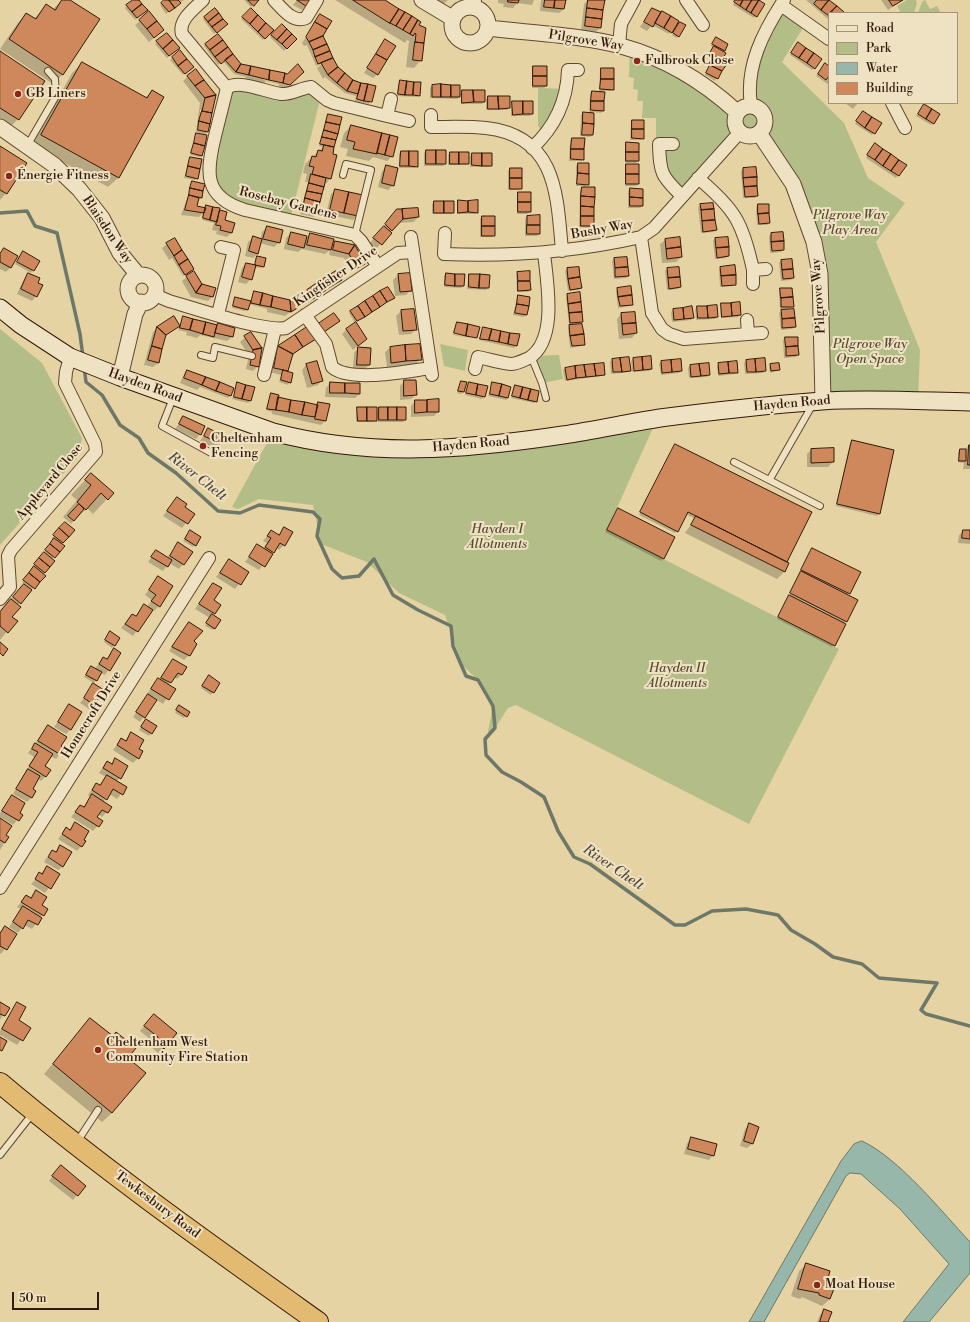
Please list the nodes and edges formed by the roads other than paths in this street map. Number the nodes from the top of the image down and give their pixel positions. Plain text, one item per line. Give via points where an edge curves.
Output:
1 (203, 0) edge
2 (274, 0) edge
3 (317, 0) edge
4 (422, 0) edge
5 (634, 0) edge
6 (686, 0) edge
7 (782, 3) edge
8 (474, 4) edge
9 (452, 18) junction
10 (703, 26) dead end
11 (488, 28) junction
12 (828, 39) edge
13 (619, 45) junction
14 (578, 70) dead end
15 (48, 71) dead end
16 (226, 88) junction
17 (391, 99) dead end
18 (893, 104) edge
19 (751, 105) junction
20 (737, 112) junction
21 (431, 115) dead end
22 (387, 116) junction
23 (409, 122) dead end
24 (0, 127) edge
25 (905, 128) dead end
26 (740, 132) junction
27 (759, 133) junction
28 (673, 144) dead end
29 (27, 146) junction
30 (532, 148) junction
31 (343, 175) dead end
32 (698, 178) junction
33 (682, 196) junction
34 (445, 233) dead end
35 (355, 235) junction
36 (411, 237) dead end
37 (641, 237) junction
38 (221, 247) dead end
39 (562, 251) junction
40 (413, 252) junction
41 (544, 253) junction
42 (377, 265) junction
43 (766, 269) dead end
44 (753, 270) junction
45 (138, 275) junction
46 (753, 284) dead end
47 (155, 295) junction
48 (141, 302) junction
49 (0, 308) edge
50 (218, 314) junction
51 (305, 315) junction
52 (747, 320) dead end
53 (275, 329) junction
54 (762, 333) dead end
55 (748, 334) junction
56 (201, 355) dead end
57 (252, 356) dead end
58 (531, 356) junction
59 (73, 359) junction
60 (475, 369) dead end
61 (264, 375) dead end
62 (120, 377) junction
63 (174, 396) junction
64 (546, 398) dead end
65 (818, 401) junction
66 (970, 402) edge
67 (213, 454) dead end
68 (734, 462) dead end
69 (770, 479) junction
70 (820, 506) dead end
71 (208, 558) dead end
72 (0, 599) edge
73 (0, 888) edge
74 (0, 1083) edge
75 (98, 1110) dead end
76 (34, 1112) junction
77 (76, 1144) junction
78 (0, 1155) edge
79 (318, 1322) edge

1 - 16 street via 183,21 182,34
2 - 3 street via 293,18 300,20 306,18
4 - 9 street
5 - 13 street via 621,24
6 - 10 street
7 - 12 street
7 - 19 street via 761,40 754,60 749,91
8 - 9 street via 462,8
8 - 11 street via 487,17
9 - 11 street via 451,29 454,35 466,44 478,42
11 - 13 street, Pilgrove Way
13 - 20 street, Pilgrove Way via 679,69 711,90
14 - 30 street via 568,70 566,88 558,114 550,129
15 - 29 lane via 55,79 56,96
16 - 22 street via 236,84 286,94 311,87 334,103
16 - 35 street, Rosebay Gardens via 209,161 209,177 219,196 230,205 245,210
17 - 22 street
18 - 25 street
19 - 20 street via 742,107
19 - 27 street via 759,108 764,115 765,124
20 - 26 street via 735,121
21 - 30 street via 431,127 500,130
22 - 23 street
24 - 29 street, Blaisdon Way
26 - 27 street via 750,136
26 - 32 street, Bushy Way
27 - 65 street, Pilgrove Way via 793,184 814,242 820,274
28 - 33 street via 659,144 660,169 665,180
29 - 45 street, Blaisdon Way via 54,165 79,189 102,218 120,252
30 - 39 street via 547,166 555,187
31 - 35 lane via 346,164 371,170
32 - 33 street, Bushy Way
32 - 44 street via 720,196 737,219
33 - 37 street, Bushy Way via 654,228
34 - 41 street, Bushy Way via 444,254 513,256
35 - 42 street
36 - 40 street
37 - 39 street, Bushy Way
37 - 55 street via 652,314 662,329 684,339
38 - 50 street via 234,250
39 - 41 street, Bushy Way
40 - 42 street, Kingfisher Drive via 398,253
40 - 51 street via 431,372 364,375 341,373 332,367 326,344
41 - 58 street via 548,292 547,328 542,344
42 - 51 street, Kingfisher Drive
43 - 44 street
44 - 46 street
45 - 47 street via 145,275 155,282
45 - 48 street via 132,279 128,290 135,300
47 - 48 street via 149,301
47 - 50 street
48 - 62 street via 135,314
49 - 59 main road, Hayden Road
50 - 53 street
51 - 53 street, Kingfisher Drive via 286,328
52 - 55 street
53 - 61 street via 264,359
54 - 55 street
56 - 57 lane via 213,358 215,347
58 - 60 street via 512,364 478,357
58 - 64 lane
59 - 62 main road, Hayden Road
59 - 72 street, Appleyard Close via 66,372 65,383 95,444 96,452 11,550 8,559 10,587
62 - 63 main road, Hayden Road
63 - 65 main road, Hayden Road via 273,432 300,439 383,450 493,444 657,419
63 - 67 lane via 162,426
65 - 66 main road, Hayden Road
65 - 69 lane
68 - 69 lane
69 - 70 lane
71 - 73 street, Homecroft Drive
74 - 76 highway, Tewkesbury Road
75 - 77 lane
76 - 77 highway, Tewkesbury Road
76 - 78 lane
77 - 79 highway, Tewkesbury Road

